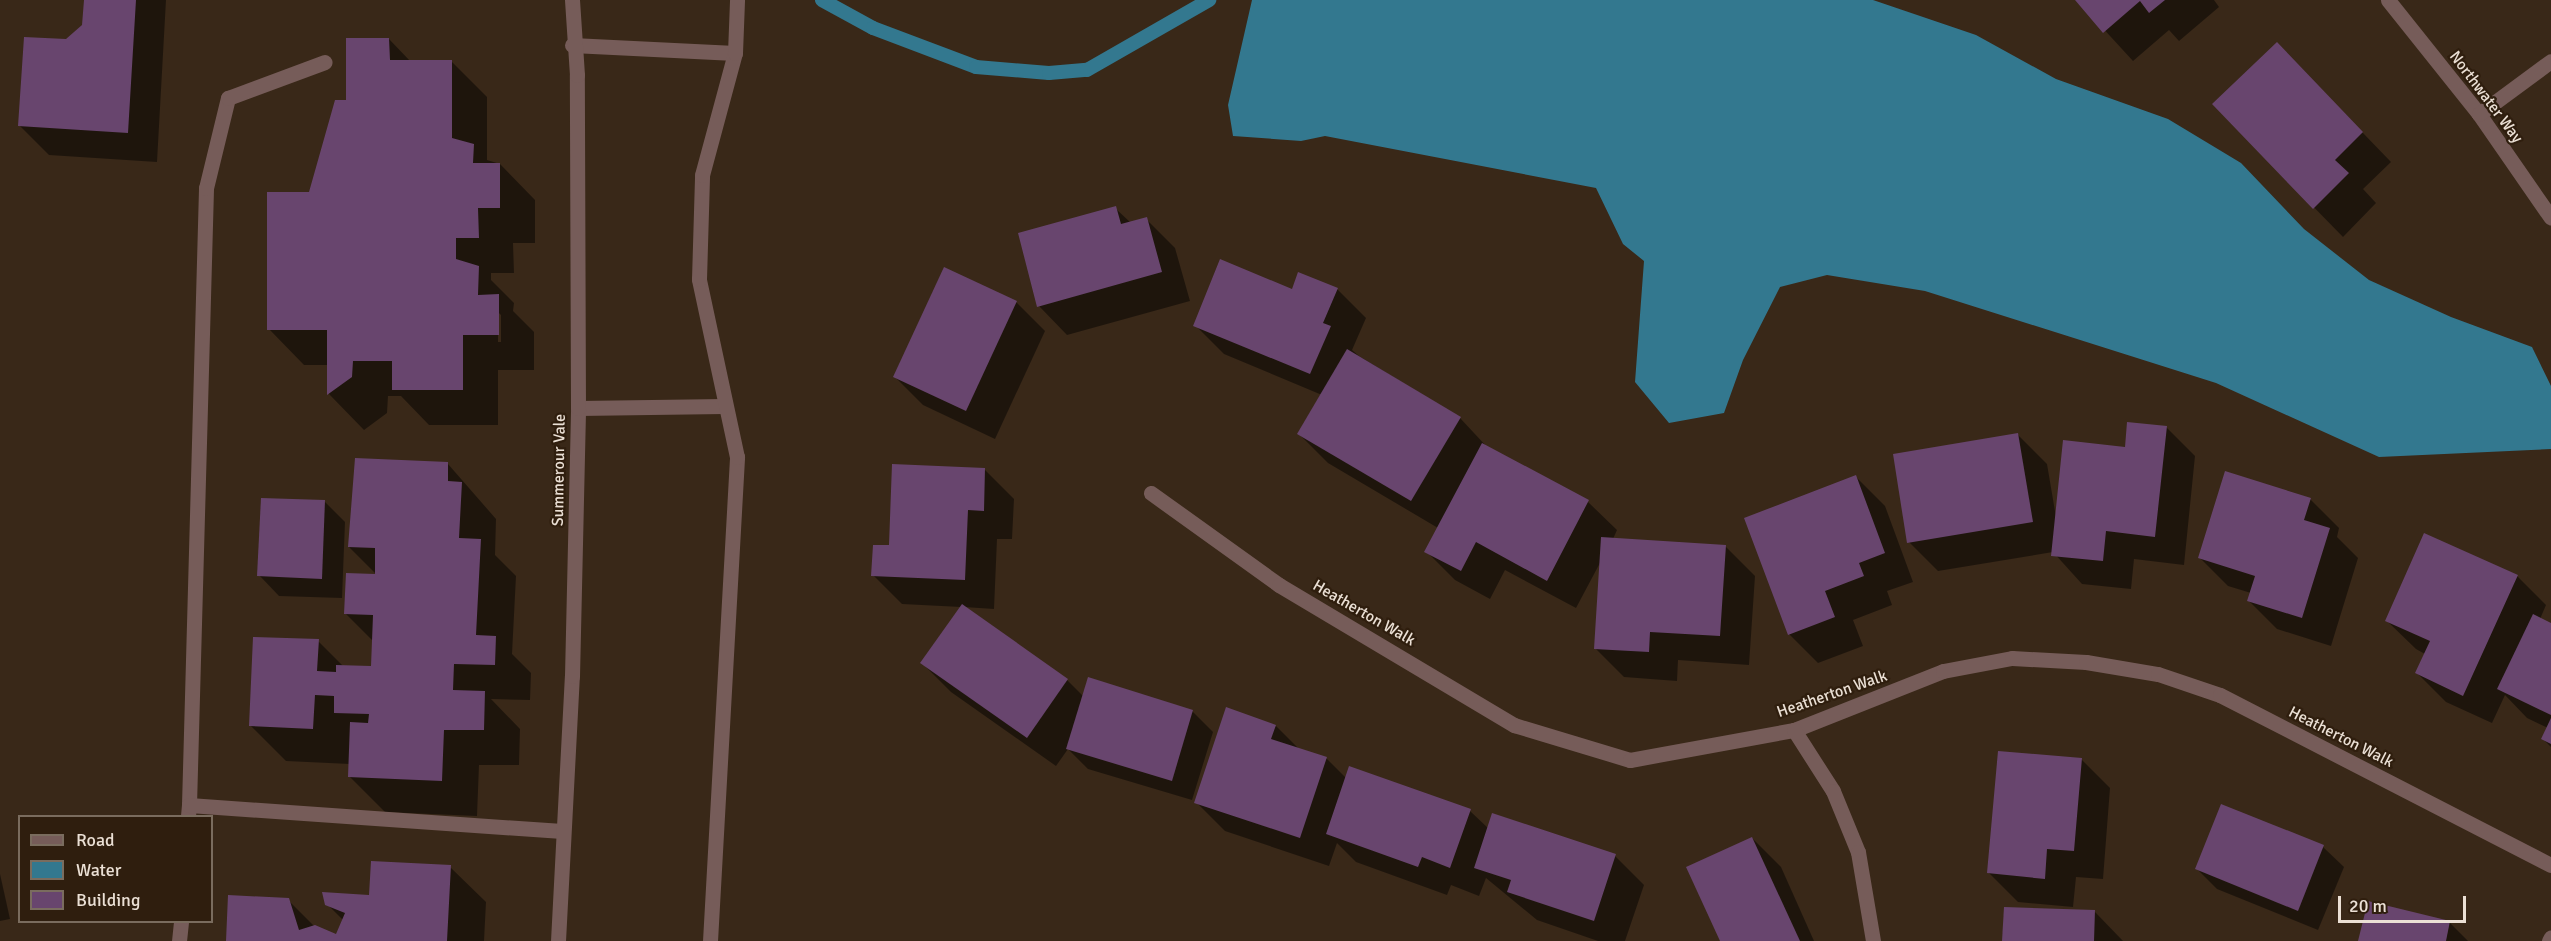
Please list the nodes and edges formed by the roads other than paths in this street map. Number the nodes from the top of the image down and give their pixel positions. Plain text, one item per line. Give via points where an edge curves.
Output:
1 (572, 0) edge
2 (737, 0) edge
3 (2388, 0) edge
4 (572, 45) junction
5 (735, 52) junction
6 (2551, 61) edge
7 (325, 62) dead end
8 (2479, 114) junction
9 (2551, 218) edge
10 (724, 406) junction
11 (578, 408) junction
12 (1151, 493) dead end
13 (1794, 730) junction
14 (189, 810) edge
15 (562, 831) junction
16 (2551, 865) edge
17 (181, 923) edge
18 (179, 941) edge
19 (558, 941) edge
20 (710, 941) edge
21 (1873, 941) edge

1 - 4 street, Summerour Vale
2 - 5 street
3 - 8 street, Northwater Way
4 - 5 street
4 - 11 street, Summerour Vale via 577,75
5 - 10 street via 702,175 699,268
6 - 8 street
7 - 14 street via 228,98 206,188
8 - 9 street, Northwater Way
10 - 11 street
10 - 20 street via 738,458
11 - 15 street, Summerour Vale via 572,676
12 - 13 street, Heatherton Walk via 1279,585 1514,725 1630,760
13 - 16 street, Heatherton Walk via 1943,671 2012,658 2086,662 2158,674 2220,695
13 - 21 street via 1833,790 1858,852
14 - 15 street
15 - 19 street, Summerour Vale
17 - 18 street

